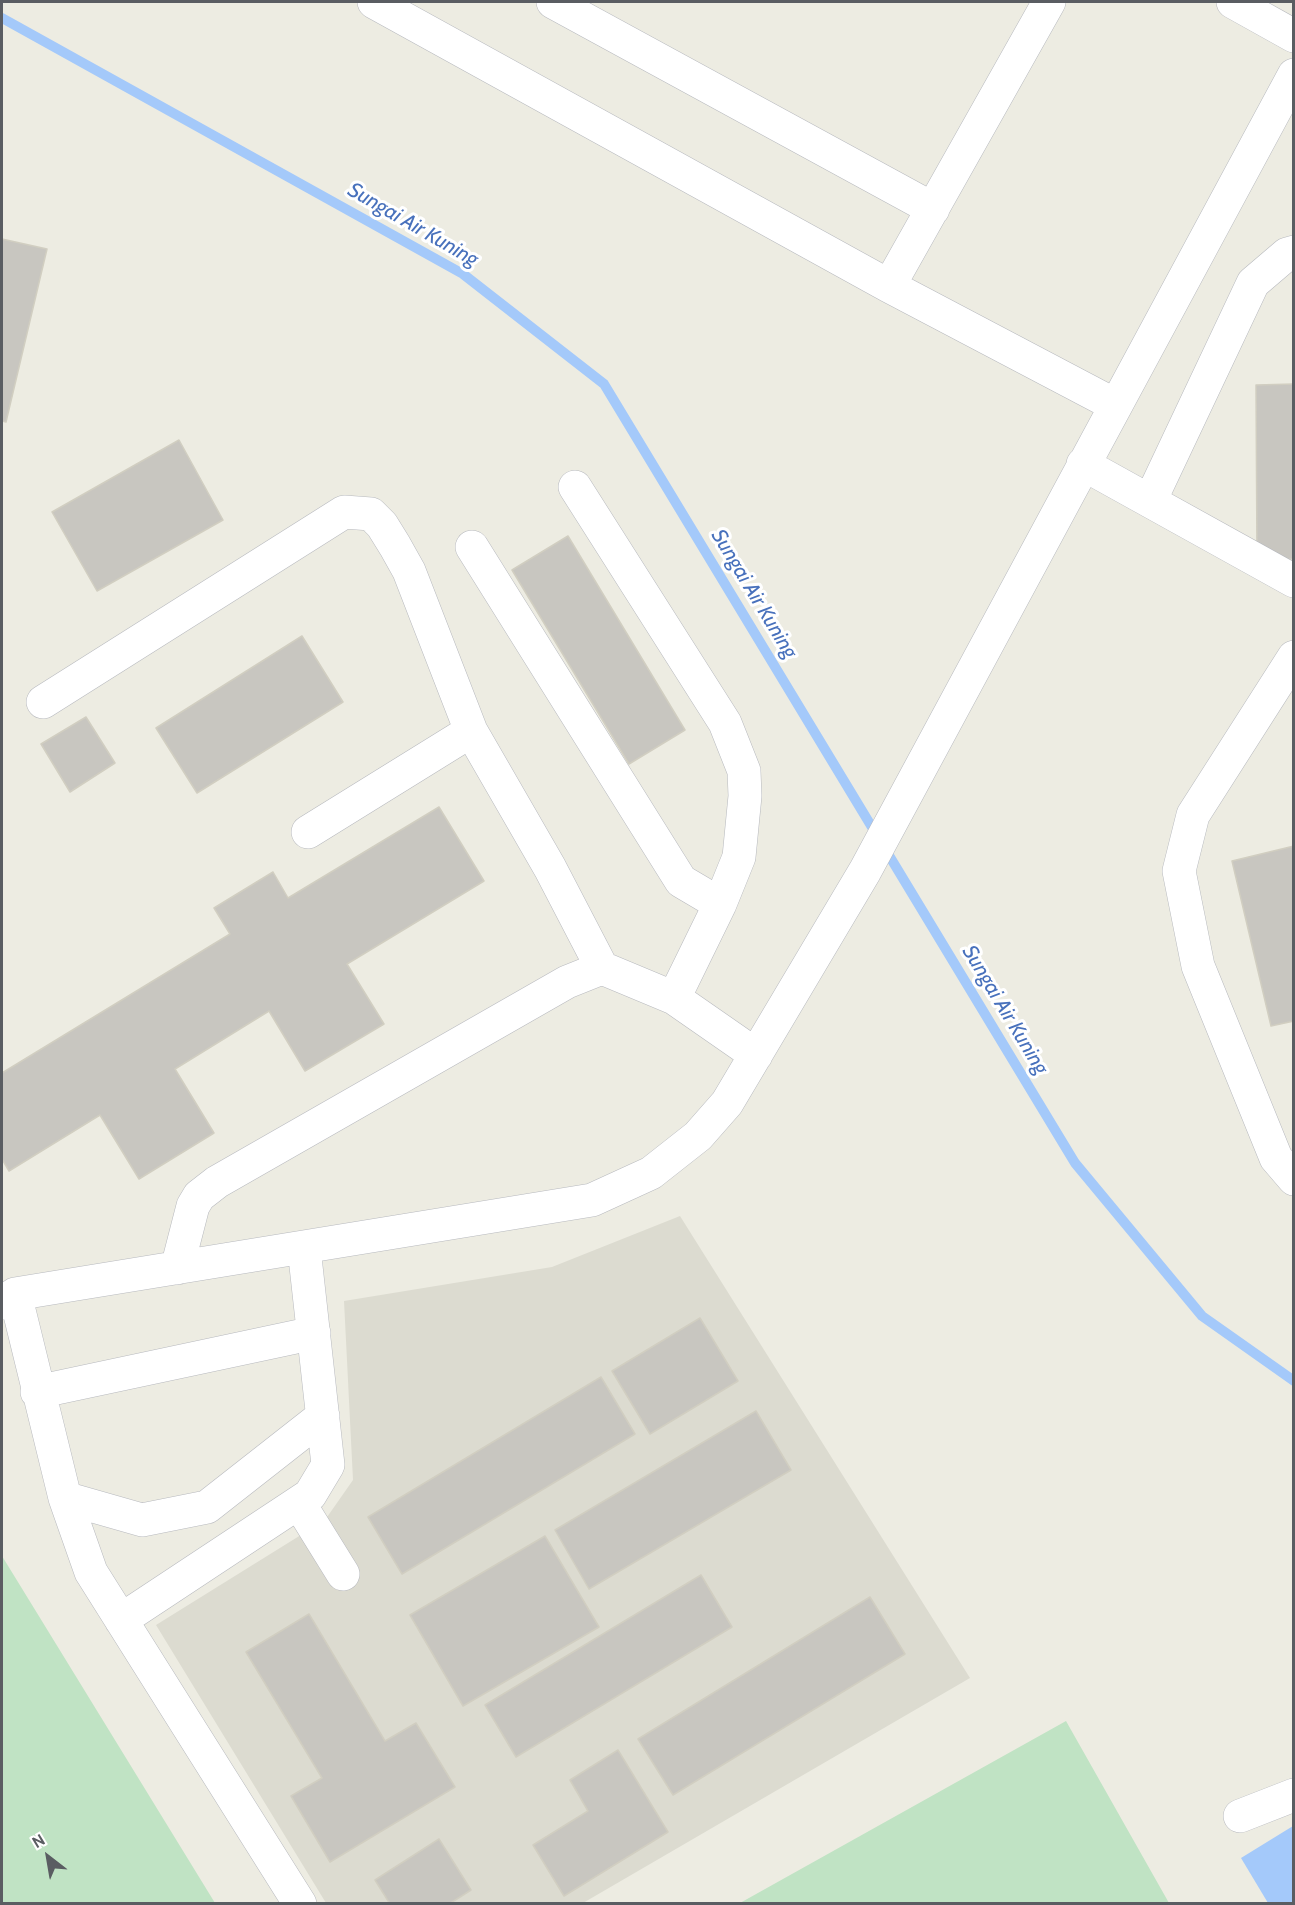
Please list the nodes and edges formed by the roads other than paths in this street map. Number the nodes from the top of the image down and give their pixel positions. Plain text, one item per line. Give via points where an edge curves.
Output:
1 (374, 2) edge
2 (553, 2) edge
3 (1050, 2) edge
4 (1233, 2) edge
5 (1293, 36) edge
6 (1293, 75) edge
7 (933, 209) junction
8 (1293, 252) edge
9 (890, 286) junction
10 (1115, 405) junction
11 (1083, 464) junction
12 (575, 487) dead end
13 (1150, 501) junction
14 (472, 547) dead end
15 (1293, 581) edge
16 (1293, 657) edge
17 (43, 702) dead end
18 (471, 732) junction
19 (308, 832) dead end
20 (720, 904) junction
21 (602, 968) junction
22 (674, 998) junction
23 (756, 1055) junction
24 (1293, 1179) edge
25 (304, 1248) junction
26 (177, 1268) junction
27 (8, 1298) edge
28 (314, 1333) junction
29 (37, 1392) junction
30 (323, 1416) junction
31 (65, 1498) junction
32 (299, 1503) junction
33 (343, 1574) dead end
34 (121, 1620) junction
35 (1293, 1796) edge
36 (1240, 1816) dead end
37 (300, 1904) edge

1 - 9 street
2 - 7 street
3 - 7 street
4 - 5 street
6 - 10 street
7 - 9 street
8 - 13 street via 1253,283
9 - 10 street
10 - 11 street
11 - 13 street
11 - 23 street via 865,871
12 - 20 street via 725,723 744,771 739,857
13 - 15 street
14 - 20 street via 681,881
16 - 24 street via 1193,815 1179,871 1198,966 1276,1158
17 - 18 street via 344,512 370,514 395,546 409,571
18 - 19 street
18 - 21 street via 550,868
20 - 22 street
21 - 22 street
21 - 26 street via 567,982 217,1182 193,1206
22 - 23 street
23 - 25 street via 728,1103 698,1136 651,1173 592,1200
25 - 26 street
25 - 28 street
26 - 27 street
27 - 29 street
28 - 29 street
28 - 30 street
29 - 31 street
30 - 31 street via 207,1508 142,1520
30 - 32 street via 328,1465 310,1495
31 - 34 street via 91,1572
32 - 33 street
32 - 34 street
34 - 37 street
35 - 36 street

